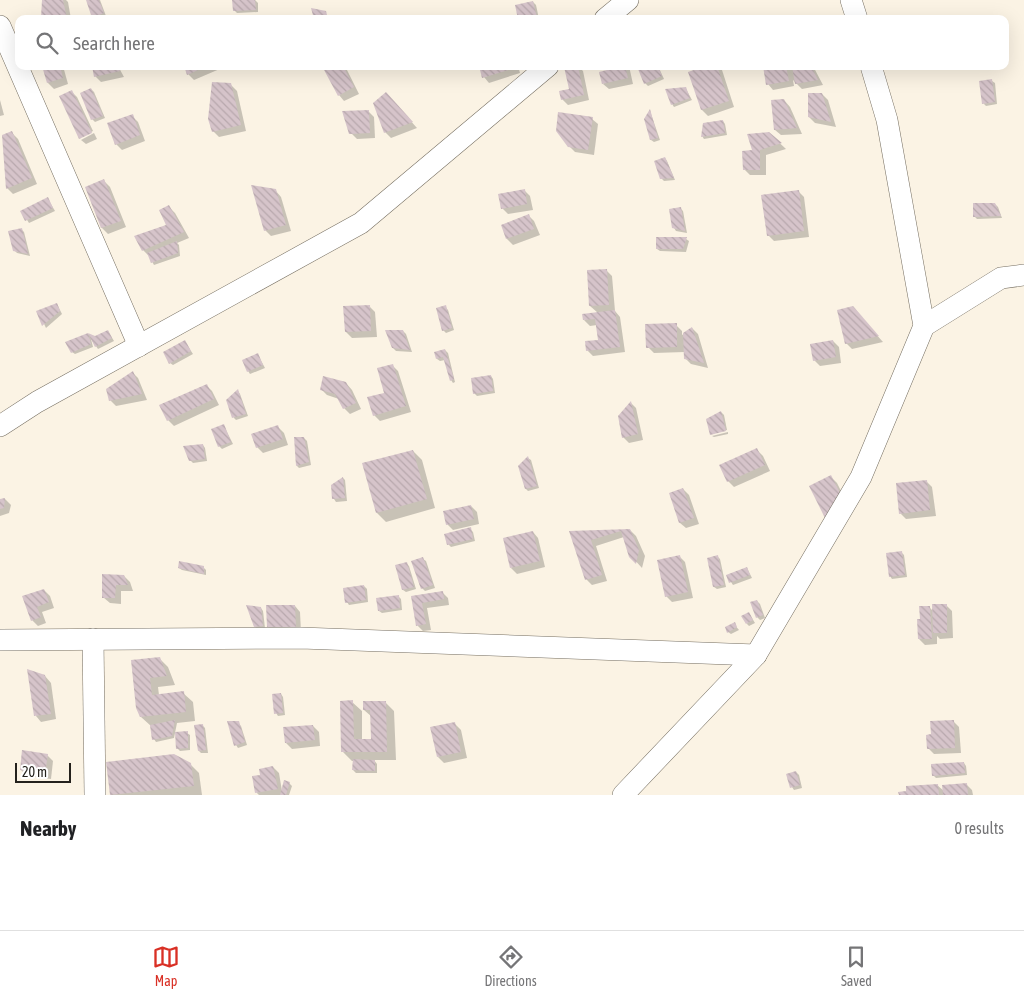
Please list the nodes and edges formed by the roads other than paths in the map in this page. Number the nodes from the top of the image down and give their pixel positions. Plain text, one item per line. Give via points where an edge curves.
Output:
1 (628, 0) edge
2 (851, 0) edge
3 (611, 15) edge
4 (855, 15) edge
5 (0, 26) edge
6 (15, 61) edge
7 (19, 70) edge
8 (543, 70) edge
9 (872, 70) edge
10 (1024, 275) edge
11 (924, 326) junction
12 (139, 346) junction
13 (0, 426) edge
14 (93, 639) junction
15 (0, 640) edge
16 (756, 655) junction
17 (95, 795) edge
18 (623, 795) edge

1 - 3 street
2 - 4 street
5 - 6 street
7 - 12 street
8 - 12 street via 362,223
9 - 11 street via 887,120
10 - 11 street via 1001,278
11 - 16 street via 861,477
12 - 13 street via 36,402
14 - 15 street
14 - 16 street via 301,638
14 - 17 street
16 - 18 street

